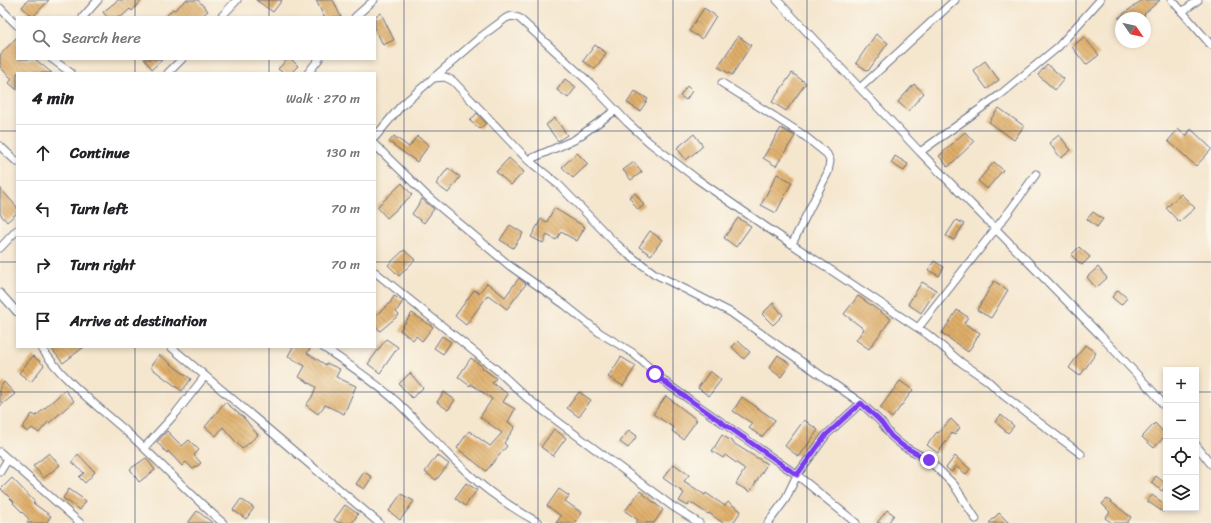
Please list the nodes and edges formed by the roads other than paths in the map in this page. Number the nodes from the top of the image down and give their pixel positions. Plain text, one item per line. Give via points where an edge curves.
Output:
1 (98, 0) edge
2 (238, 0) edge
3 (374, 0) edge
4 (777, 0) edge
5 (955, 0) edge
6 (1100, 0) edge
7 (1172, 0) edge
8 (1198, 0) edge
9 (0, 8) edge
10 (1182, 12) junction
11 (84, 16) edge
12 (222, 16) edge
13 (356, 16) edge
14 (16, 24) edge
15 (1211, 45) edge
16 (53, 60) edge
17 (181, 60) edge
18 (318, 60) edge
19 (70, 72) edge
20 (169, 72) edge
21 (309, 72) edge
22 (432, 78) junction
23 (722, 83) dead end
24 (860, 88) junction
25 (616, 110) dead end
26 (376, 135) edge
27 (0, 146) edge
28 (376, 146) edge
29 (920, 152) junction
30 (528, 160) junction
31 (16, 161) edge
32 (1036, 174) dead end
33 (995, 229) junction
34 (16, 231) edge
35 (792, 244) junction
36 (0, 248) edge
37 (376, 273) edge
38 (0, 293) edge
39 (16, 311) edge
40 (918, 328) junction
41 (42, 348) edge
42 (172, 348) edge
43 (324, 348) edge
44 (205, 376) junction
45 (861, 403) junction
46 (1163, 404) edge
47 (144, 448) junction
48 (1199, 449) edge
49 (0, 452) edge
50 (1081, 454) dead end
51 (8, 459) junction
52 (1211, 464) edge
53 (0, 472) edge
54 (797, 475) junction
55 (976, 519) dead end
56 (80, 523) edge
57 (223, 523) edge
58 (379, 523) edge
59 (539, 523) edge
60 (698, 523) edge
61 (768, 523) edge
62 (856, 523) edge

1 - 11 street
2 - 12 street
3 - 13 street
4 - 24 street
5 - 24 street
6 - 29 street via 1058,47 1001,94
7 - 10 street
8 - 10 street
9 - 14 street
10 - 15 street
16 - 19 street
17 - 20 street
18 - 21 street
22 - 26 street via 401,106
22 - 30 street via 442,76 453,81
22 - 35 street via 496,24 512,16 519,18 650,143 697,179
23 - 35 street via 802,134 827,154 830,161 828,172
24 - 29 street
25 - 30 street via 574,140
27 - 31 street
28 - 54 street via 427,196 510,266 600,333 633,353 670,386
29 - 33 street
30 - 45 street via 559,185 614,242 655,274 730,312
32 - 33 street
33 - 40 street
33 - 46 street via 1101,336
34 - 36 street
35 - 40 street
37 - 60 street via 545,412
38 - 39 street
40 - 50 street
41 - 47 street via 50,361 82,394
42 - 44 street
43 - 59 street via 395,401 489,491
44 - 47 street
44 - 58 street
45 - 54 street via 826,435
45 - 55 street via 881,422 891,436 903,446 929,460 954,485
47 - 57 street
48 - 52 street
49 - 51 street
51 - 53 street
51 - 56 street
54 - 61 street via 785,500
54 - 62 street

